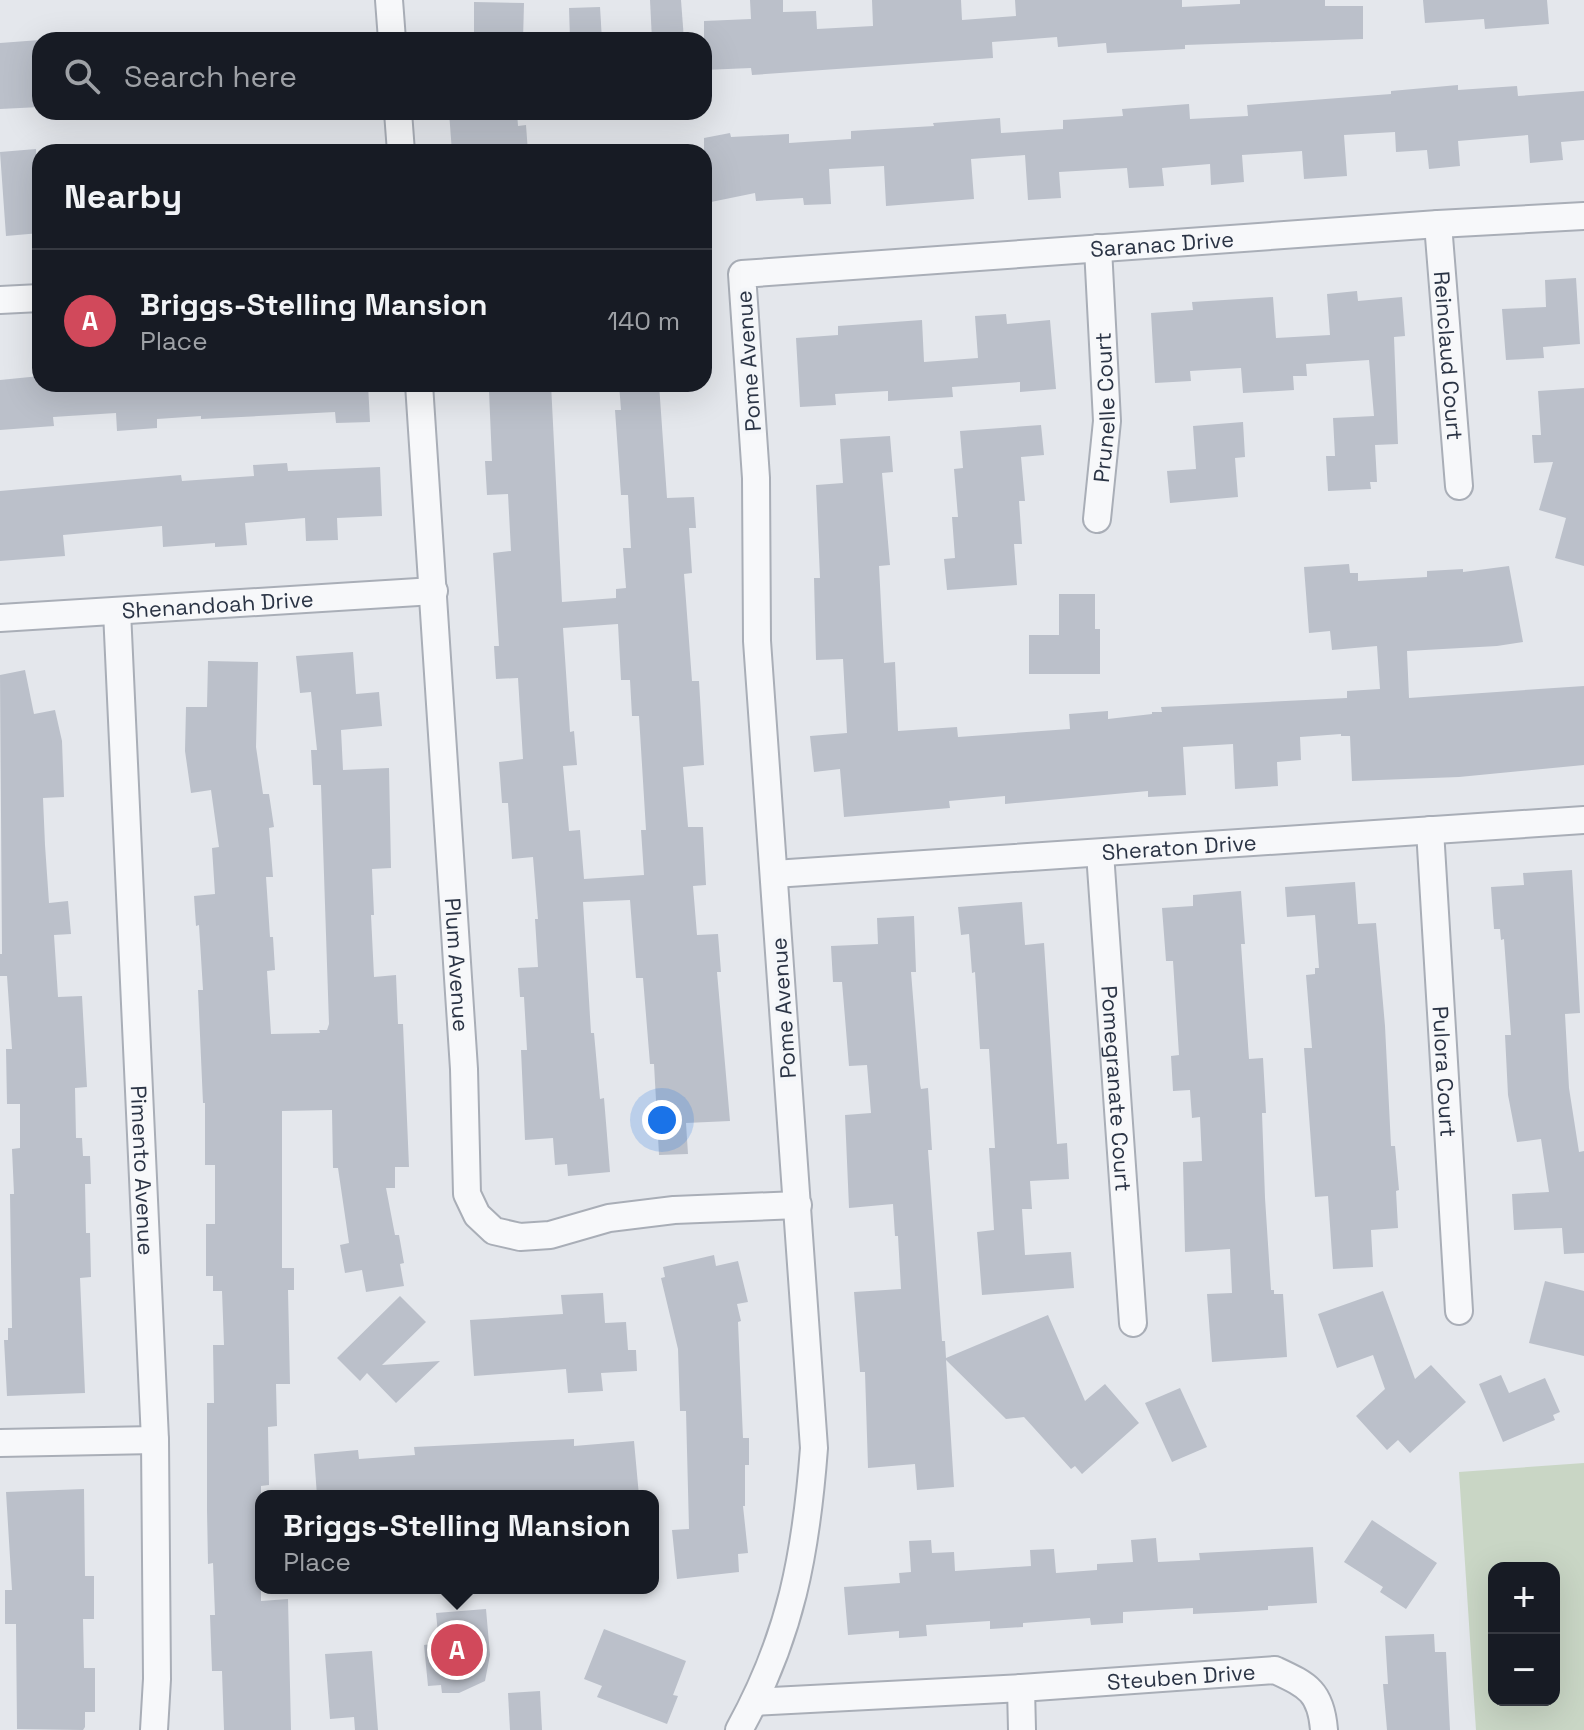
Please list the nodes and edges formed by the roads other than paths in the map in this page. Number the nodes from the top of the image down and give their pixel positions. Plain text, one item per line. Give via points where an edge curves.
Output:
1 (389, 0) edge
2 (391, 32) edge
3 (399, 120) edge
4 (400, 144) edge
5 (1584, 216) edge
6 (1438, 224) junction
7 (1098, 248) junction
8 (742, 274) joint
9 (32, 298) edge
10 (0, 300) edge
11 (420, 392) edge
12 (1459, 486) dead end
13 (1097, 519) dead end
14 (434, 591) junction
15 (117, 611) junction
16 (0, 618) edge
17 (1584, 820) edge
18 (1430, 830) junction
19 (1100, 853) junction
20 (774, 874) junction
21 (798, 1205) junction
22 (1459, 1311) dead end
23 (1133, 1323) dead end
24 (155, 1440) junction
25 (0, 1443) edge
26 (1021, 1688) junction
27 (754, 1702) junction
28 (1323, 1720) edge
29 (154, 1730) edge
30 (739, 1730) edge
31 (1022, 1730) edge

1 - 2 street
3 - 4 street
5 - 6 street, Saranac Drive
6 - 7 street, Saranac Drive
6 - 12 street, Reinclaud Court
7 - 8 street, Saranac Drive
7 - 13 street, Prunelle Court via 1107,421
8 - 20 street, Pome Avenue via 756,478 757,641
9 - 10 street
11 - 14 street, Plum Avenue
14 - 15 street, Shenandoah Drive
14 - 21 street, Plum Avenue via 467,1194 477,1215 494,1231 520,1237 674,1210
15 - 16 street, Shenandoah Drive
15 - 24 street, Pimento Avenue
17 - 18 street, Sheraton Drive
18 - 19 street, Sheraton Drive
18 - 22 street, Pulora Court
19 - 20 street, Sheraton Drive
19 - 23 street, Pomegranate Court
20 - 21 street, Pome Avenue
21 - 27 street, Pome Avenue via 814,1448 809,1519 776,1654
24 - 25 street
24 - 29 street, Pimento Avenue
26 - 27 street, Steuben Drive
26 - 28 street, Steuben Drive via 1275,1670 1306,1684
26 - 31 street
27 - 30 street, Pome Avenue

